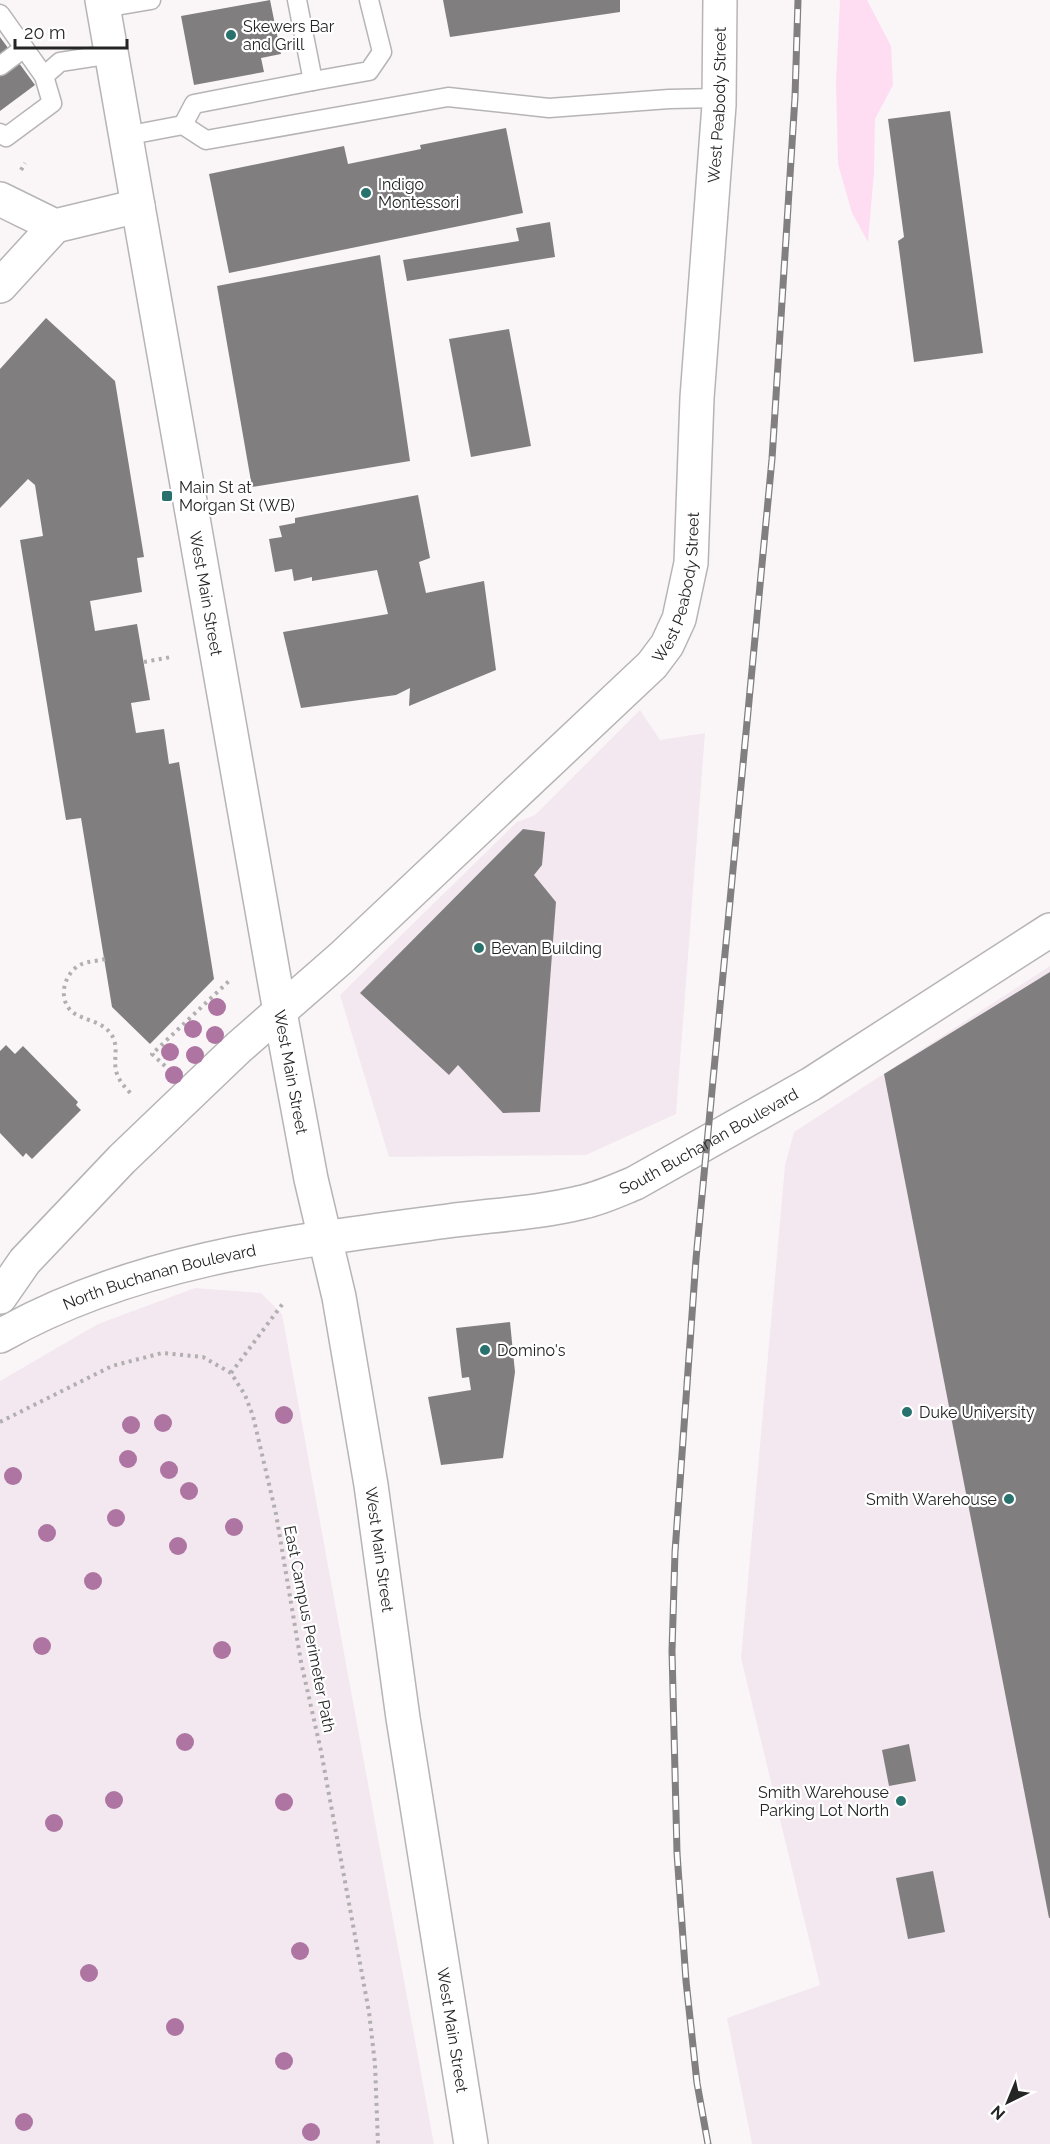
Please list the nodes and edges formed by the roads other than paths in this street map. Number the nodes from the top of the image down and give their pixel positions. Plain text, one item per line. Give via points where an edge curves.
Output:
1 (8, 0) edge
2 (152, 0) edge
3 (297, 0) edge
4 (369, 0) edge
5 (720, 0) edge
6 (103, 4) edge
7 (0, 7) edge
8 (0, 14) edge
9 (24, 48) junction
10 (112, 54) junction
11 (0, 66) edge
12 (44, 76) junction
13 (313, 81) junction
14 (719, 98) junction
15 (183, 125) junction
16 (0, 133) edge
17 (125, 136) junction
18 (0, 199) edge
19 (138, 206) junction
20 (55, 226) junction
21 (0, 286) edge
22 (1050, 930) edge
23 (280, 1012) junction
24 (326, 1239) junction
25 (0, 1297) edge
26 (0, 1336) edge
27 (471, 2144) edge

1 - 7 lane
2 - 6 lane
3 - 13 lane
4 - 13 lane via 382,52 369,71
5 - 14 street, West Peabody Street
6 - 10 street, West Main Street
8 - 9 lane
9 - 11 lane
9 - 12 lane
10 - 12 lane via 60,62
10 - 17 street, West Main Street
12 - 16 lane via 52,103 6,136
13 - 15 lane via 194,104
14 - 15 lane via 549,108 448,97 206,140
14 - 23 street, West Peabody Street via 697,398 691,563 679,619 667,645 652,665
15 - 17 lane
17 - 19 street, West Main Street
18 - 20 street
19 - 20 street
19 - 23 street, West Main Street
20 - 21 street
22 - 24 street, South Buchanan Boulevard via 811,1084 625,1187 583,1202 534,1211
23 - 24 street, West Main Street
23 - 25 street, West Peabody Street via 122,1160 25,1261
24 - 26 street, North Buchanan Boulevard via 193,1262 141,1276
24 - 27 street, West Main Street via 371,1485 403,1718

